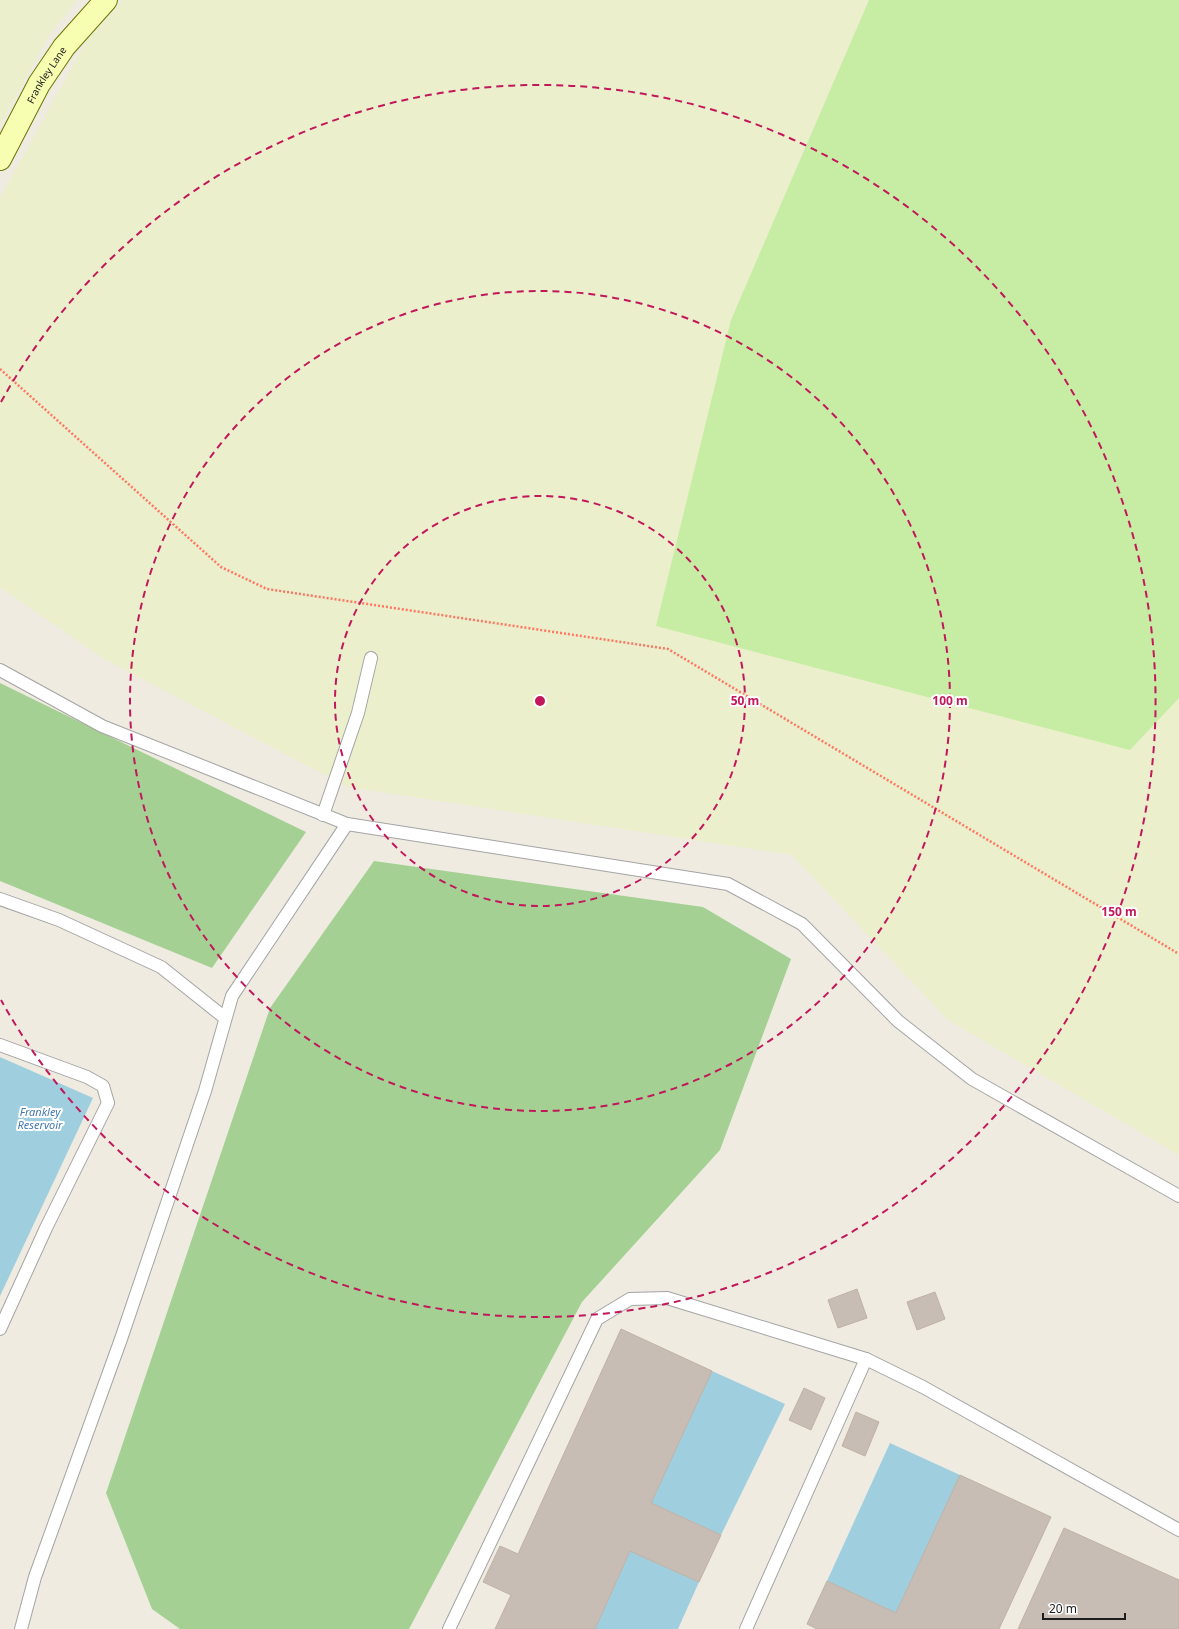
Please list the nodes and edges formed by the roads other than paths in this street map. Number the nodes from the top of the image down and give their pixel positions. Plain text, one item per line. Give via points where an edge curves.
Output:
1 (106, 0) edge
2 (0, 159) edge
3 (371, 658) dead end
4 (0, 670) edge
5 (324, 815) junction
6 (347, 824) junction
7 (0, 900) edge
8 (226, 1018) junction
9 (0, 1045) edge
10 (1179, 1196) edge
11 (0, 1329) edge
12 (866, 1359) junction
13 (1179, 1530) edge
14 (21, 1629) edge
15 (449, 1629) edge
16 (746, 1629) edge

1 - 2 street, Frankley Lane via 64,47 39,84
3 - 5 lane via 358,713
4 - 5 lane via 102,726
5 - 6 lane
6 - 8 lane via 232,996
6 - 10 lane via 728,884 802,924 898,1021 972,1079
7 - 8 lane via 58,920 161,967
8 - 14 lane via 202,1098 121,1339 35,1577
9 - 11 lane via 87,1077 103,1086 108,1103 46,1228
12 - 13 lane via 924,1387
12 - 15 lane via 666,1298 630,1299 597,1319
12 - 16 lane

